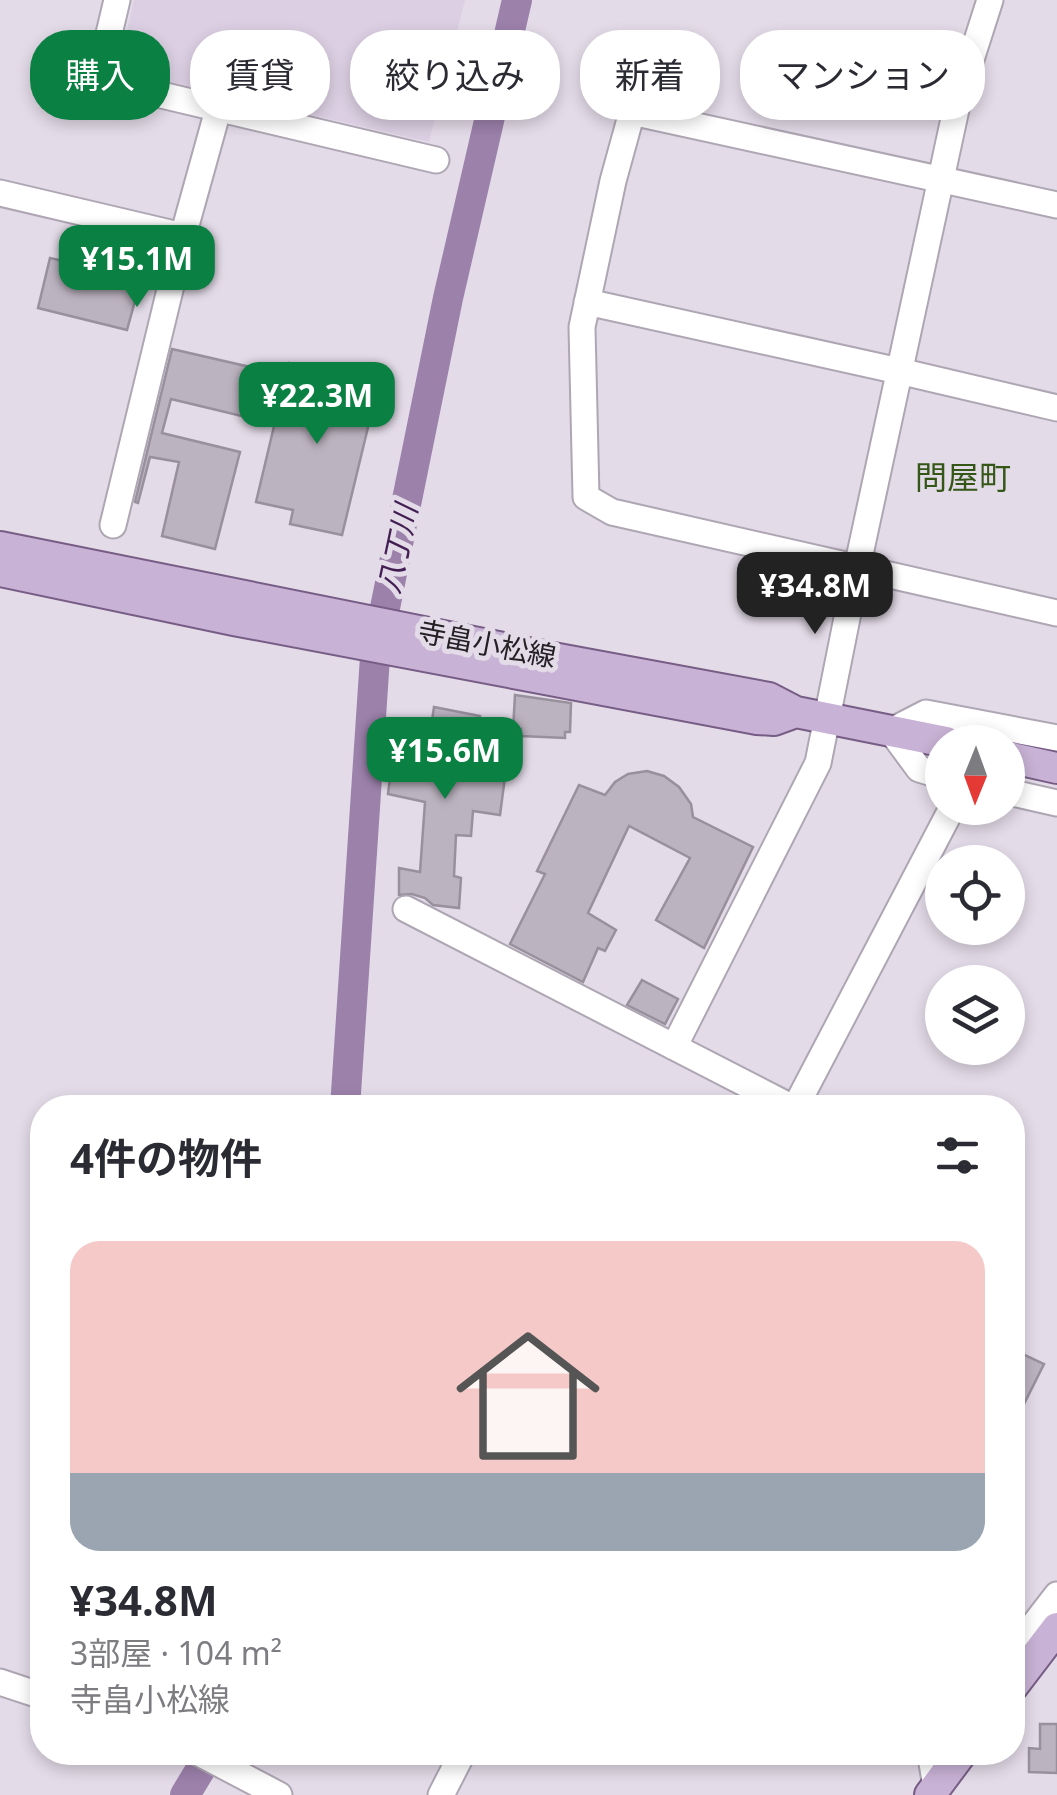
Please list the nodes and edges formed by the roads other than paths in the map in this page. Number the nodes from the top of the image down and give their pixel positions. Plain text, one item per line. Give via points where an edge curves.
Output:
1 (117, 0) edge
2 (990, 0) edge
3 (190, 103) edge
4 (215, 120) edge
5 (262, 120) edge
6 (436, 160) dead end
7 (943, 179) junction
8 (0, 193) edge
9 (1057, 205) edge
10 (183, 236) junction
11 (588, 302) junction
12 (899, 370) junction
13 (1057, 408) edge
14 (113, 525) dead end
15 (0, 547) edge
16 (857, 568) junction
17 (0, 571) edge
18 (237, 606) junction
19 (1057, 613) edge
20 (826, 718) junction
21 (891, 731) junction
22 (925, 738) edge
23 (1057, 738) edge
24 (1025, 760) edge
25 (1057, 768) edge
26 (925, 771) edge
27 (1025, 796) edge
28 (1057, 803) edge
29 (943, 825) edge
30 (406, 909) dead end
31 (674, 1047) junction
32 (768, 1095) edge
33 (801, 1095) edge
34 (1057, 1595) edge
35 (1057, 1628) edge
36 (1025, 1636) edge
37 (1025, 1670) edge
38 (0, 1682) edge
39 (30, 1692) edge
40 (221, 1765) edge
41 (456, 1765) edge
42 (932, 1765) edge
43 (952, 1765) edge
44 (933, 1791) edge
45 (280, 1795) edge
46 (441, 1795) edge

1 - 3 street via 98,80
2 - 7 street via 958,100
4 - 10 street
5 - 6 street
7 - 9 street
7 - 11 street via 632,112
7 - 12 street
8 - 10 street
10 - 14 street
11 - 12 street
11 - 16 street via 582,327 586,498 612,512
12 - 13 street
12 - 16 street
15 - 18 main road, 寺畠小松線
16 - 19 street
16 - 20 street
17 - 18 main road, 寺畠小松線
18 - 20 main road, 寺畠小松線 via 556,670 757,719 796,712
20 - 21 main road, 寺畠小松線
20 - 31 street via 818,763
21 - 22 main road, 寺畠小松線
21 - 23 street via 926,713
21 - 26 street
24 - 25 main road
27 - 28 street
29 - 33 street
30 - 31 street
31 - 32 street
34 - 36 street
35 - 37 main road
38 - 39 street
40 - 45 street
41 - 46 street
42 - 44 street
43 - 44 main road

